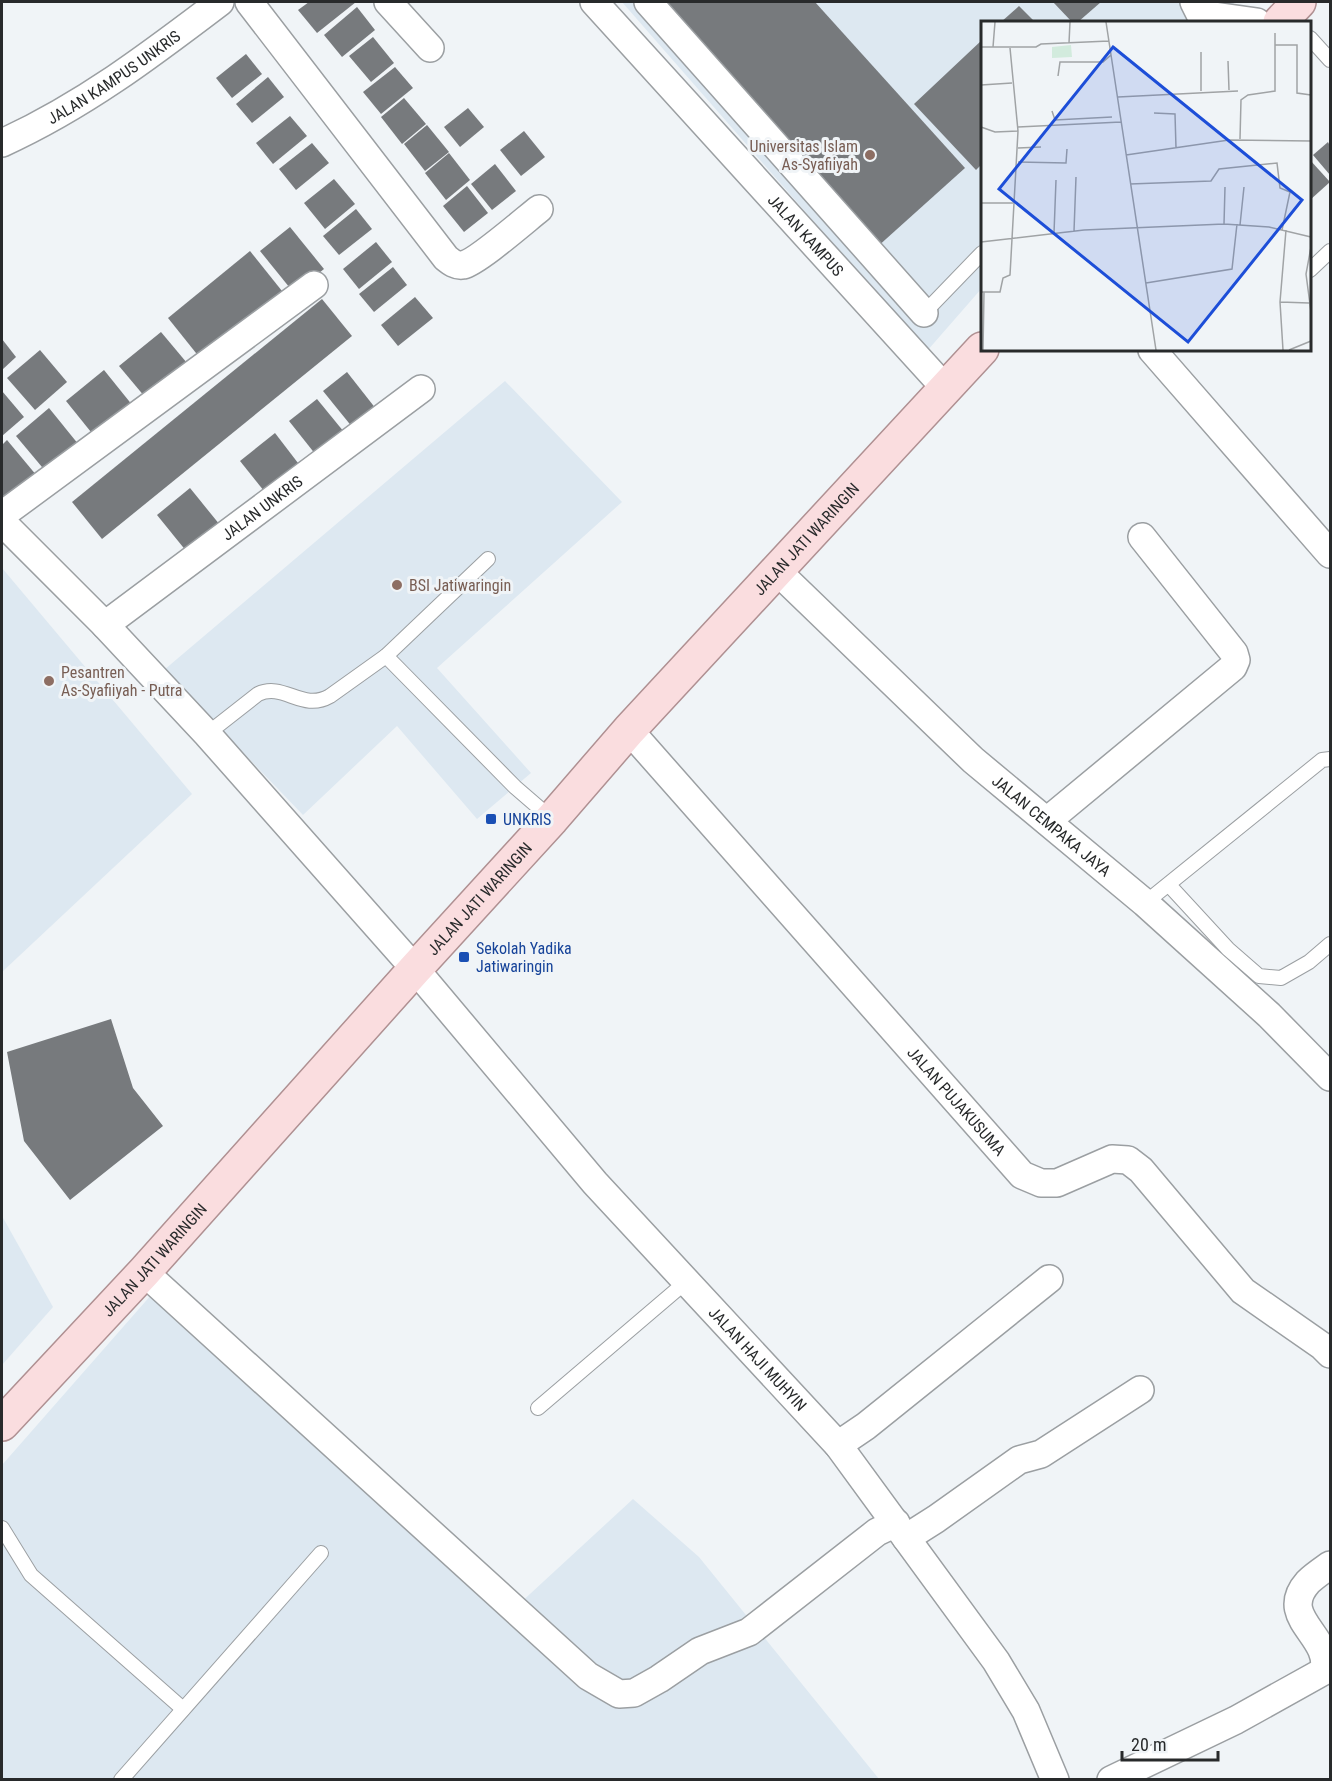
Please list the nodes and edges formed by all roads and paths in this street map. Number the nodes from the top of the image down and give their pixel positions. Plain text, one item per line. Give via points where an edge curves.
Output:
1 (220, 2) edge
2 (249, 2) edge
3 (388, 2) edge
4 (594, 2) edge
5 (648, 2) edge
6 (1196, 13) edge
7 (1288, 20) edge
8 (1311, 42) edge
9 (430, 48) dead end
10 (1330, 60) edge
11 (2, 142) edge
12 (539, 209) dead end
13 (1330, 251) edge
14 (981, 254) edge
15 (1311, 269) edge
16 (314, 285) dead end
17 (924, 313) joint
18 (981, 350) edge
19 (1153, 351) edge
20 (421, 389) dead end
21 (946, 389) junction
22 (2, 515) edge
23 (2, 522) edge
24 (1142, 537) dead end
25 (1330, 554) edge
26 (488, 559) dead end
27 (776, 570) junction
28 (105, 626) junction
29 (386, 656) junction
30 (629, 730) junction
31 (207, 734) junction
32 (1330, 759) edge
33 (552, 819) junction
34 (1047, 821) junction
35 (1169, 885) junction
36 (1145, 903) junction
37 (1330, 944) edge
38 (415, 969) junction
39 (1330, 1077) edge
40 (144, 1272) junction
41 (1050, 1279) dead end
42 (687, 1281) junction
43 (1330, 1354) edge
44 (1140, 1390) dead end
45 (538, 1408) dead end
46 (2, 1424) edge
47 (838, 1445) junction
48 (2, 1528) edge
49 (901, 1531) junction
50 (321, 1553) dead end
51 (1330, 1565) edge
52 (183, 1709) junction
53 (121, 1779) edge
54 (1055, 1779) edge
55 (1112, 1779) edge

1 - 11 street, JALAN KAMPUS UNKRIS via 109,84 40,126
2 - 12 street via 453,264 462,265 474,259
3 - 9 street
4 - 21 street, JALAN KAMPUS
5 - 17 street
6 - 7 street
8 - 10 lane
13 - 15 lane
14 - 17 lane
16 - 22 street
18 - 21 main road, JALAN JATI WARINGIN
19 - 25 street
20 - 28 street, JALAN UNKRIS
21 - 27 main road, JALAN JATI WARINGIN
23 - 28 street, JALAN HAJI MUHYIN
24 - 34 street via 1236,660 1233,667
26 - 29 lane
27 - 30 main road, JALAN JATI WARINGIN
27 - 34 street, JALAN CEMPAKA JAYA via 973,760
28 - 31 street, JALAN HAJI MUHYIN
29 - 31 lane via 322,701 311,702 266,690
29 - 33 lane via 515,787
30 - 33 main road, JALAN JATI WARINGIN
30 - 43 street, JALAN PUJAKUSUMA via 1022,1174 1041,1183 1057,1183 1112,1159 1128,1160 1141,1170 1243,1291
31 - 38 street, JALAN HAJI MUHYIN
32 - 35 lane via 1322,760
33 - 38 main road, JALAN JATI WARINGIN
34 - 36 street, JALAN CEMPAKA JAYA
35 - 36 lane
35 - 37 lane via 1228,949 1259,976 1281,978
36 - 39 street, JALAN CEMPAKA JAYA via 1269,1015
38 - 40 main road, JALAN JATI WARINGIN
38 - 42 street, JALAN HAJI MUHYIN via 595,1183
40 - 46 main road, JALAN JATI WARINGIN
40 - 49 street via 588,1676 619,1694 634,1693 700,1651 749,1632 877,1532
41 - 47 street
42 - 45 lane
42 - 47 street, JALAN HAJI MUHYIN
44 - 49 street via 1041,1454 1019,1460 936,1519
47 - 49 street, JALAN HAJI MUHYIN
48 - 52 lane via 31,1575
49 - 54 street, JALAN HAJI MUHYIN via 996,1661 1026,1711
50 - 52 lane
51 - 55 street via 1308,1582 1299,1595 1298,1610 1326,1649 1329,1660 1324,1671 1236,1720
52 - 53 lane

